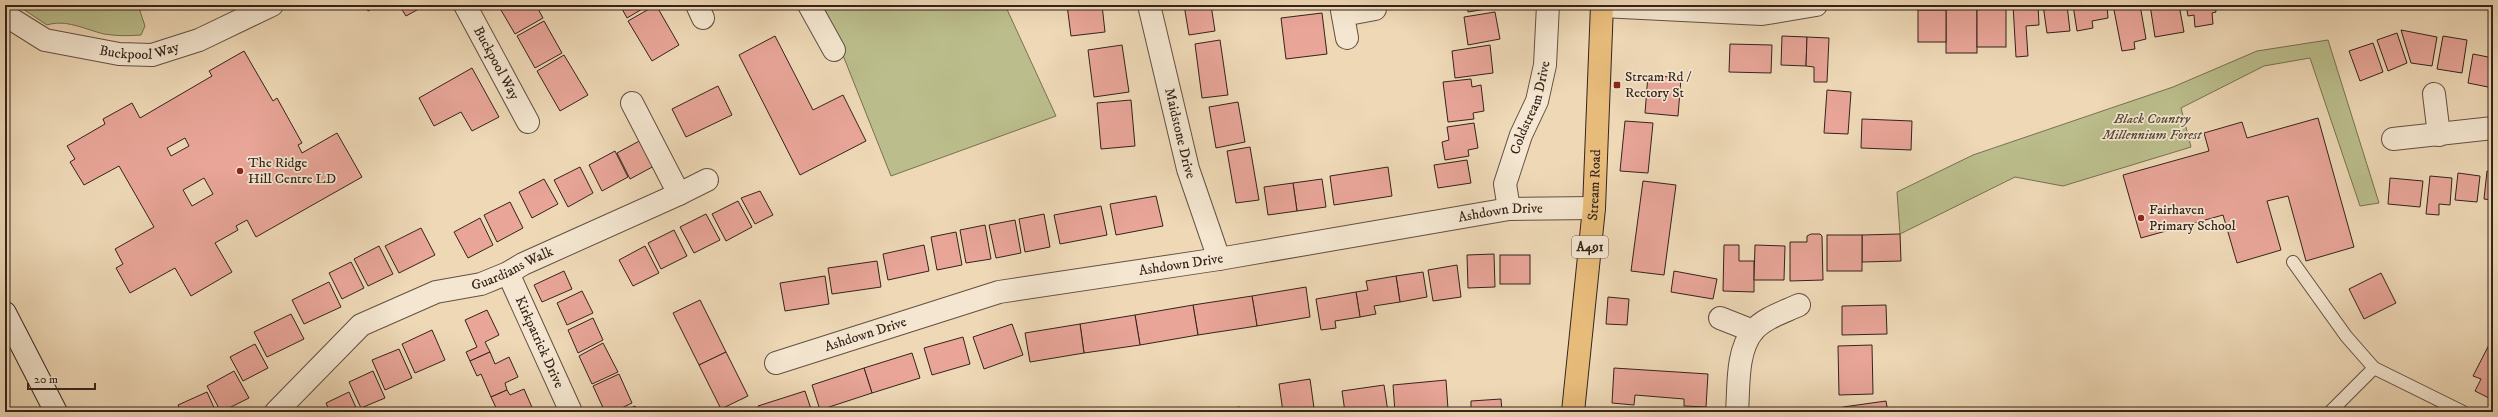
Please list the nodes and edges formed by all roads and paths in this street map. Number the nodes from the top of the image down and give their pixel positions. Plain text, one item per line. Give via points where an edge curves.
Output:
1 (272, 5) edge
2 (465, 5) edge
3 (809, 5) edge
4 (1149, 5) edge
5 (1548, 5) edge
6 (1602, 5) edge
7 (1816, 5) edge
8 (1691, 8) edge
9 (1375, 9) dead end
10 (1342, 10) edge
11 (5, 15) edge
12 (1347, 38) dead end
13 (834, 50) dead end
14 (2434, 94) dead end
15 (632, 104) dead end
16 (528, 122) dead end
17 (2493, 128) edge
18 (2439, 134) junction
19 (2392, 140) dead end
20 (707, 180) dead end
21 (679, 194) junction
22 (1594, 208) junction
23 (1509, 209) junction
24 (1219, 259) junction
25 (2293, 262) dead end
26 (508, 274) junction
27 (1799, 305) dead end
28 (5, 313) edge
29 (1720, 318) dead end
30 (1753, 331) junction
31 (776, 363) dead end
32 (2374, 368) junction
33 (56, 412) edge
34 (276, 412) edge
35 (571, 412) edge
36 (1572, 412) edge
37 (1737, 412) edge
38 (2330, 412) edge
39 (2463, 412) edge

1 - 11 street, Buckpool Way via 199,40 152,55 119,54 45,40
2 - 16 street, Buckpool Way
3 - 13 street
4 - 24 street, Maidstone Drive via 1188,169
5 - 23 street, Coldstream Drive via 1545,65 1536,101 1521,135 1506,184
6 - 8 street
6 - 22 highway, Stream Road / A491
7 - 8 street via 1762,14
9 - 10 street
10 - 12 street
14 - 18 street
15 - 21 street
17 - 18 street
18 - 19 street
20 - 21 street, Guardians Walk
21 - 26 street, Guardians Walk via 523,264
22 - 23 street, Ashdown Drive
22 - 36 highway, Stream Road / A491
23 - 24 street, Ashdown Drive
24 - 31 street, Ashdown Drive via 999,292
25 - 32 lane via 2346,336
26 - 34 street, Guardians Walk via 481,284 436,292 361,325
26 - 35 street, Kirkpatrick Drive
27 - 30 street via 1767,320
28 - 33 street
29 - 30 street
30 - 37 street via 1744,348
32 - 38 lane
32 - 39 lane

